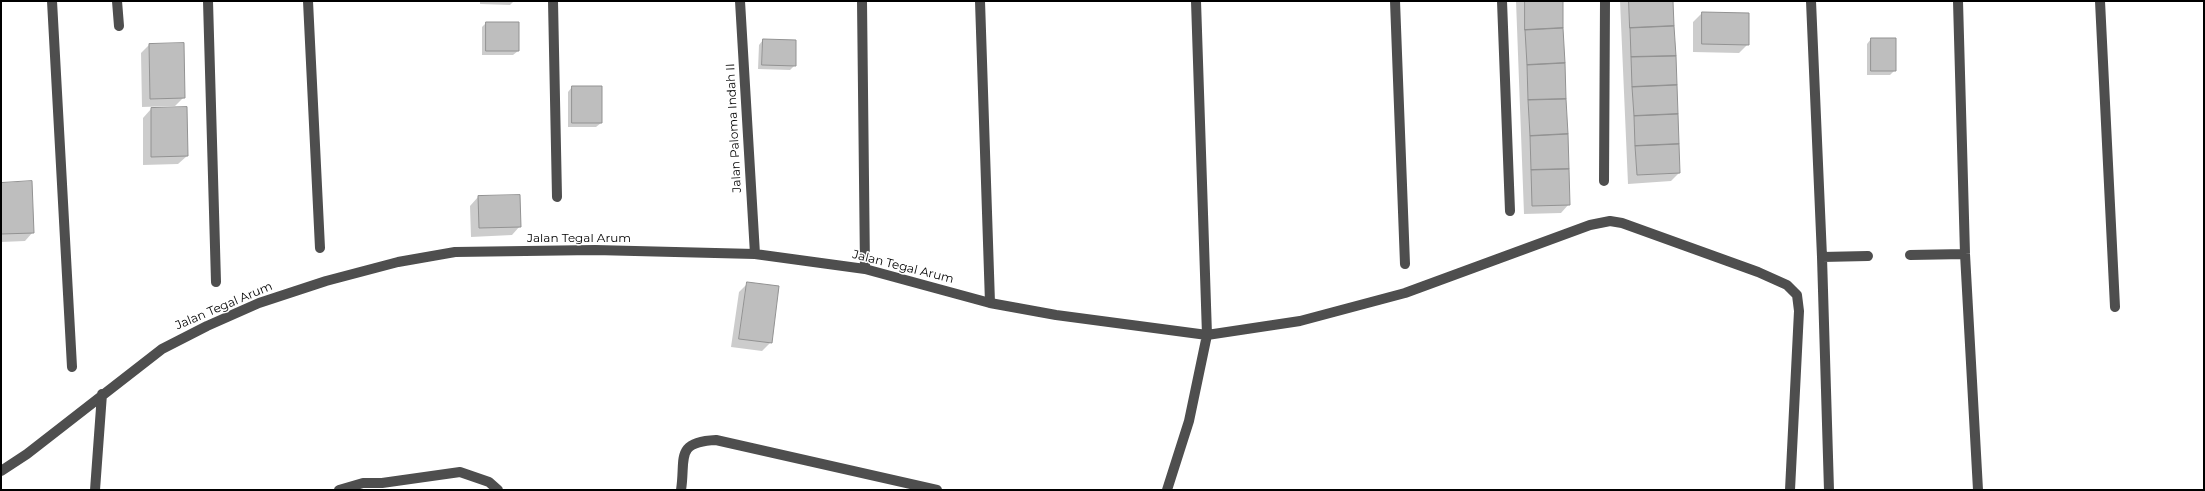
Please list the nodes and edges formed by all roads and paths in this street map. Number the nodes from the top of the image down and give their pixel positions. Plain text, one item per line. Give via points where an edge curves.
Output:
1 (52, 1) edge
2 (117, 1) edge
3 (208, 1) edge
4 (308, 1) edge
5 (553, 1) edge
6 (740, 1) edge
7 (862, 1) edge
8 (980, 1) edge
9 (1196, 1) edge
10 (1395, 1) edge
11 (1502, 1) edge
12 (1605, 1) edge
13 (1811, 1) edge
14 (1958, 1) edge
15 (2100, 1) edge
16 (119, 26) dead end
17 (1604, 181) dead end
18 (556, 197) dead end
19 (1510, 211) dead end
20 (320, 248) dead end
21 (755, 254) junction
22 (1965, 254) junction
23 (1910, 255) dead end
24 (1868, 256) dead end
25 (1822, 257) junction
26 (1405, 264) dead end
27 (865, 269) junction
28 (216, 282) dead end
29 (990, 303) junction
30 (2115, 306) dead end
31 (1207, 335) junction
32 (72, 367) dead end
33 (102, 394) junction
34 (1, 471) edge
35 (95, 490) edge
36 (338, 490) edge
37 (498, 490) edge
38 (681, 490) edge
39 (937, 490) edge
40 (1166, 490) edge
41 (1790, 490) edge
42 (1829, 490) edge
43 (1978, 490) edge

1 - 32 street
2 - 16 street
3 - 28 street
4 - 20 street
5 - 18 street
6 - 21 street, Jalan Paloma Indah II
7 - 27 street
8 - 29 street
9 - 31 street
10 - 26 street
11 - 19 street
12 - 17 street
13 - 25 street
14 - 22 street
15 - 30 street
21 - 27 street, Jalan Tegal Arum
21 - 33 street, Jalan Tegal Arum via 595,250 455,252 398,262 266,300 206,326 162,349
22 - 23 street
22 - 43 street
24 - 25 street
25 - 42 street
27 - 29 street, Jalan Tegal Arum
29 - 31 street, Jalan Tegal Arum via 1056,315
31 - 40 street via 1189,421
31 - 41 street, Jalan Tegal Arum via 1300,321 1352,308 1405,293 1590,225 1622,223 1758,272 1793,289 1799,303 1799,311
33 - 34 street, Jalan Tegal Arum via 28,454
33 - 35 street
36 - 37 street via 363,483 382,483 460,472 489,482
38 - 39 street via 685,452 691,445 700,441 716,440

